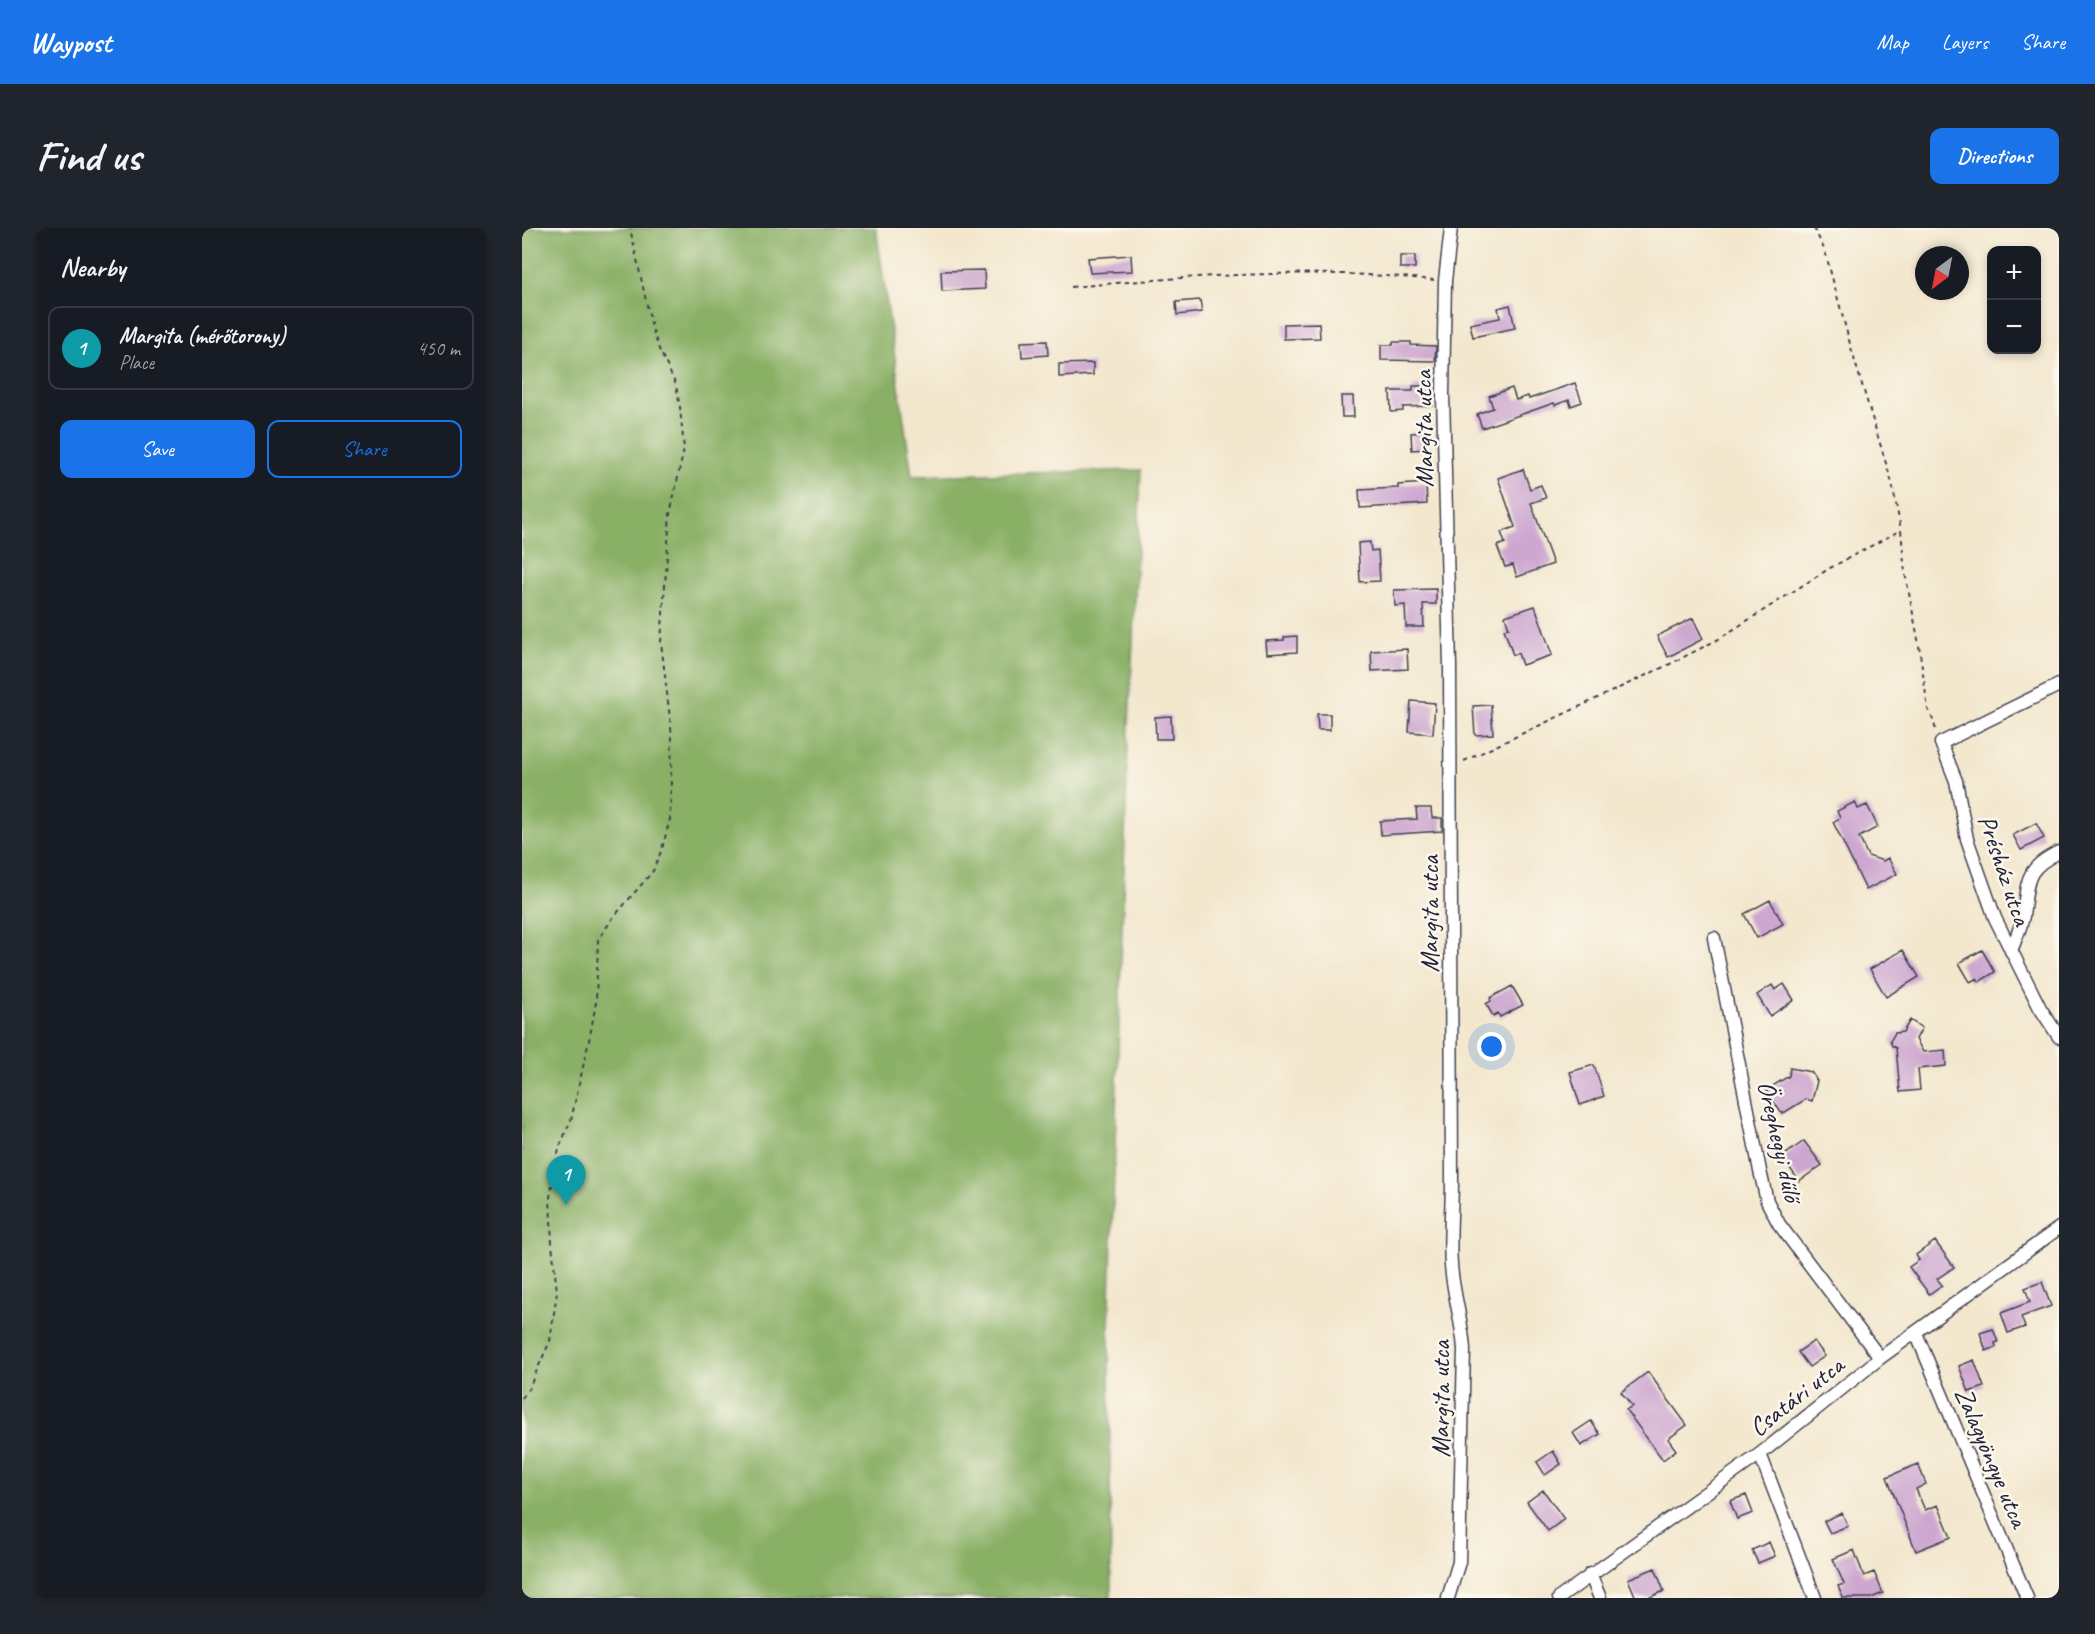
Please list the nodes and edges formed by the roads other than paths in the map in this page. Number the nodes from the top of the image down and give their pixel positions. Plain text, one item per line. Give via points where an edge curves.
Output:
1 (1450, 228) edge
2 (2059, 685) edge
3 (2059, 852) edge
4 (1714, 938) dead end
5 (2011, 951) junction
6 (2059, 1037) edge
7 (2059, 1228) edge
8 (1916, 1333) junction
9 (1880, 1358) junction
10 (1760, 1454) junction
11 (1590, 1574) junction
12 (1448, 1598) edge
13 (1559, 1598) edge
14 (1600, 1598) edge
15 (1815, 1598) edge
16 (2027, 1598) edge

1 - 12 street, Margita utca via 1443,395 1451,767 1451,1264 1464,1349 1462,1521 1459,1562
2 - 5 street, Présház utca via 1941,743 1956,781 1967,839
3 - 5 street via 2036,866 2029,878 2023,918
4 - 9 street, Öreghegyi dűlő via 1767,1201 1779,1224
5 - 6 street, Présház utca
7 - 8 street, Csatári utca
8 - 9 street, Csatári utca
8 - 16 street, Zalagyöngye utca
9 - 10 street, Csatári utca
10 - 11 street, Csatári utca
10 - 15 street
11 - 13 street, Csatári utca
11 - 14 street

